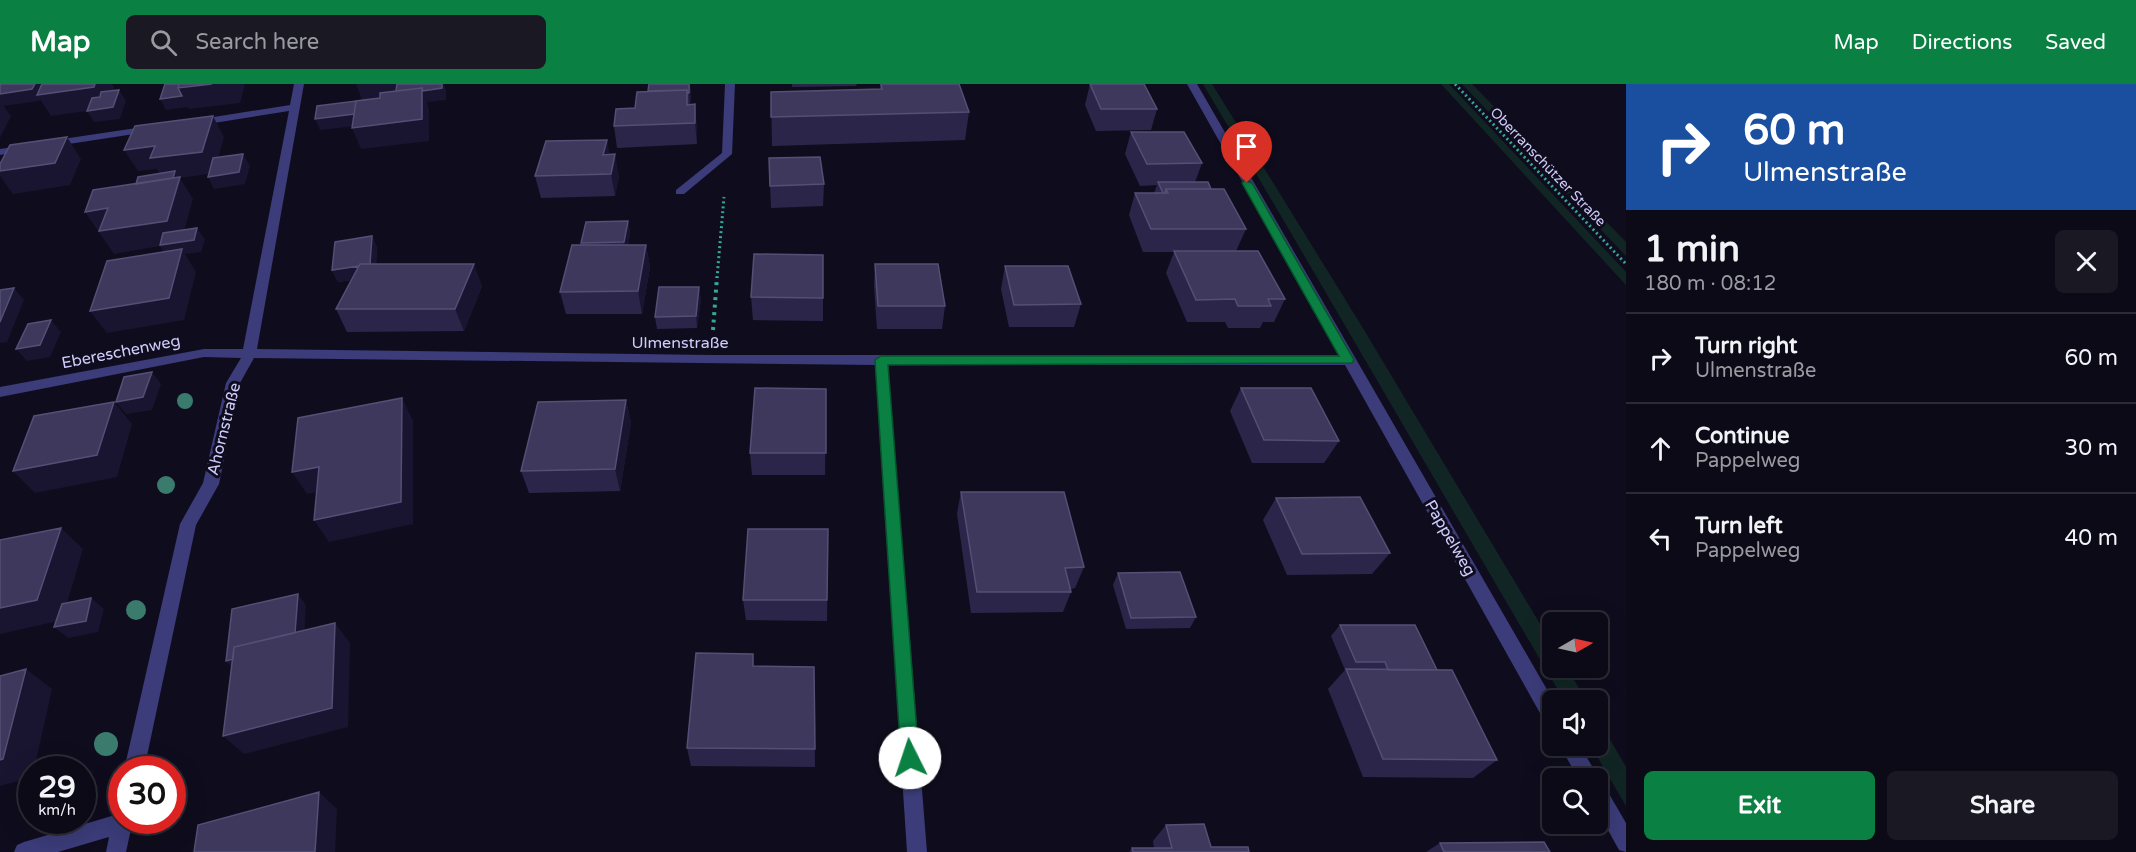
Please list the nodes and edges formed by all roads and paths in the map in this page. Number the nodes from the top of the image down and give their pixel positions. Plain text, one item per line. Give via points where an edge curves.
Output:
1 (299, 84) edge
2 (730, 84) edge
3 (1192, 84) edge
4 (1455, 84) edge
5 (295, 107) junction
6 (189, 123) edge
7 (165, 127) edge
8 (0, 152) edge
9 (727, 154) junction
10 (680, 192) dead end
11 (1626, 264) edge
12 (249, 355) junction
13 (711, 360) junction
14 (881, 360) junction
15 (1347, 360) junction
16 (0, 392) edge
17 (1542, 699) edge
18 (137, 756) edge
19 (1608, 812) edge
20 (108, 826) edge
21 (120, 834) edge
22 (1626, 843) edge
23 (24, 852) edge
24 (116, 852) edge
25 (917, 852) edge

1 - 5 street, Ahornstraße
2 - 9 street
3 - 15 street, Pappelweg
4 - 11 path, Oberranschützer Straße
5 - 6 street
5 - 12 street, Ahornstraße
7 - 8 street
9 - 10 street
9 - 13 path
12 - 13 street, Ulmenstraße
12 - 16 street, Ebereschenweg via 204,353
12 - 18 street, Ahornstraße via 233,383 211,484 188,524
13 - 14 street, Ulmenstraße
14 - 15 street, Ulmenstraße
14 - 25 street
15 - 17 street, Pappelweg
19 - 22 street
20 - 23 street
21 - 24 street

